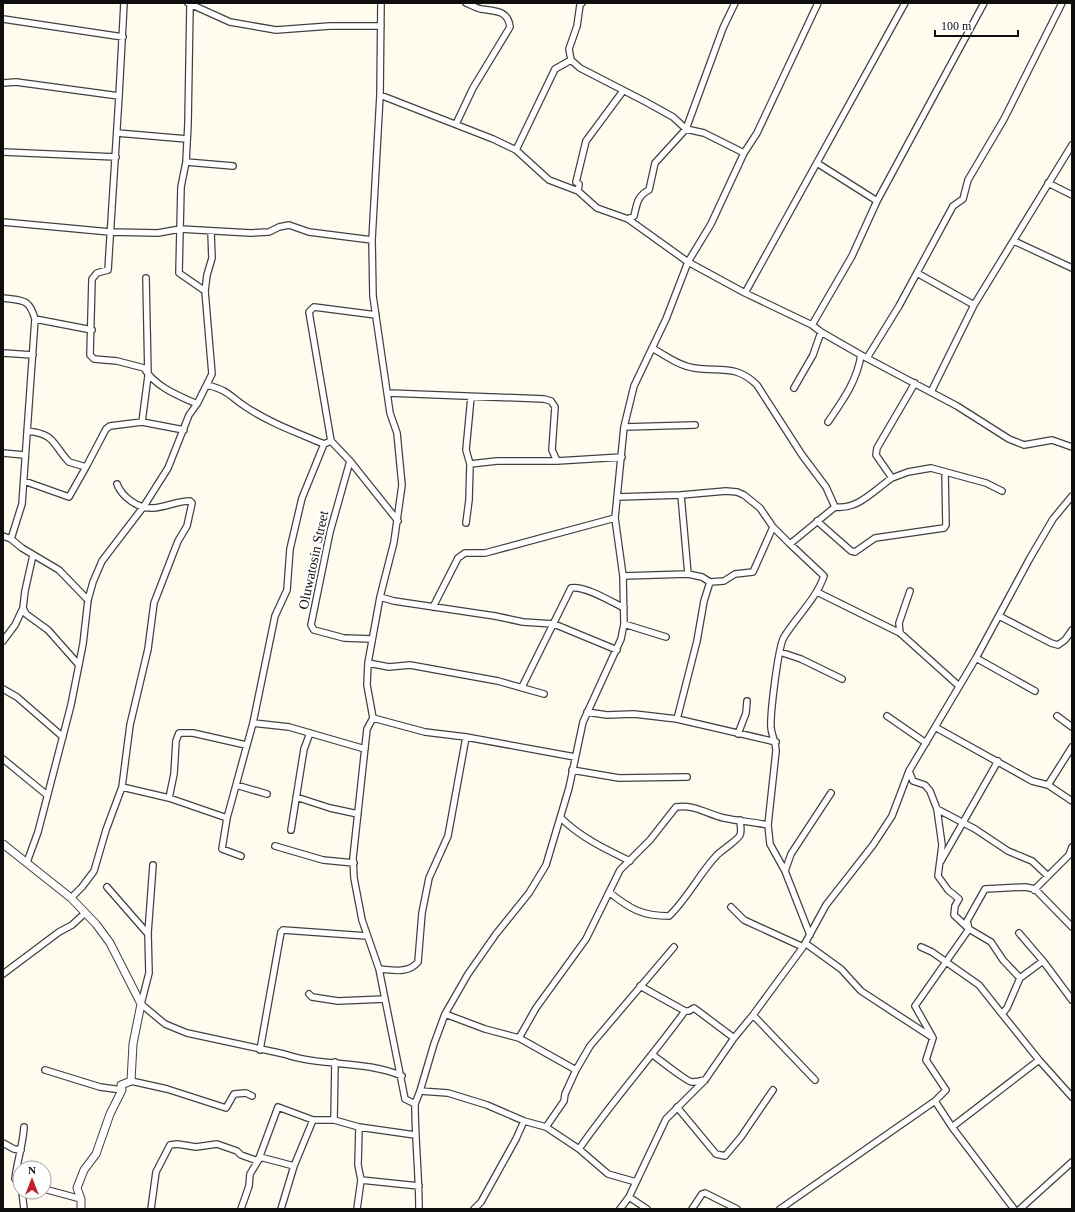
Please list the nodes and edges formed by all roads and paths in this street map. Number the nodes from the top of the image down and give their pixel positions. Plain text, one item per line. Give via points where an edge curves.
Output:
1 (124, 3) edge
2 (381, 3) edge
3 (466, 3) edge
4 (735, 3) edge
5 (818, 3) edge
6 (905, 3) edge
7 (984, 3) edge
8 (1062, 3) edge
9 (189, 4) edge
10 (579, 4) edge
11 (3, 19) edge
12 (381, 26) junction
13 (122, 38) junction
14 (571, 60) junction
15 (3, 83) edge
16 (622, 91) junction
17 (380, 95) junction
18 (119, 96) junction
19 (456, 124) junction
20 (686, 129) junction
21 (117, 133) junction
22 (187, 139) junction
23 (1072, 145) edge
24 (516, 150) junction
25 (3, 152) edge
26 (744, 153) junction
27 (116, 157) junction
28 (186, 162) junction
29 (817, 163) junction
30 (233, 166) dead end
31 (1048, 183) junction
32 (578, 191) junction
33 (1072, 195) edge
34 (878, 201) junction
35 (628, 219) junction
36 (3, 222) edge
37 (180, 229) junction
38 (110, 232) junction
39 (211, 232) junction
40 (372, 240) junction
41 (1014, 241) junction
42 (688, 262) junction
43 (1072, 268) edge
44 (918, 273) junction
45 (146, 278) dead end
46 (205, 291) junction
47 (745, 293) junction
48 (3, 298) edge
49 (974, 305) junction
50 (376, 316) junction
51 (34, 319) junction
52 (812, 325) junction
53 (92, 330) junction
54 (821, 332) junction
55 (652, 348) junction
56 (3, 353) edge
57 (33, 355) junction
58 (861, 355) junction
59 (867, 358) junction
60 (148, 376) junction
61 (915, 383) junction
62 (207, 385) junction
63 (794, 388) dead end
64 (931, 392) junction
65 (388, 393) junction
66 (470, 397) junction
67 (198, 404) junction
68 (142, 422) junction
69 (828, 422) dead end
70 (696, 425) dead end
71 (624, 428) junction
72 (184, 430) junction
73 (27, 431) junction
74 (331, 441) junction
75 (324, 444) junction
76 (1072, 447) edge
77 (3, 453) edge
78 (24, 455) junction
79 (622, 457) junction
80 (350, 461) junction
81 (557, 461) junction
82 (470, 464) junction
83 (86, 467) junction
84 (945, 472) junction
85 (892, 478) junction
86 (24, 481) junction
87 (117, 484) dead end
88 (1002, 492) dead end
89 (681, 495) junction
90 (1072, 496) edge
91 (617, 497) junction
92 (144, 506) junction
93 (835, 508) junction
94 (615, 518) junction
95 (398, 521) junction
96 (817, 521) junction
97 (466, 523) dead end
98 (773, 527) junction
99 (3, 536) edge
100 (11, 539) junction
101 (790, 544) junction
102 (33, 555) junction
103 (688, 574) junction
104 (622, 576) junction
105 (710, 582) junction
106 (910, 591) dead end
107 (817, 592) junction
108 (380, 597) junction
109 (88, 600) junction
110 (433, 607) junction
111 (23, 608) junction
112 (624, 608) junction
113 (999, 616) junction
114 (554, 624) junction
115 (624, 624) junction
116 (1072, 630) edge
117 (900, 633) junction
118 (666, 637) dead end
119 (372, 639) junction
120 (3, 641) edge
121 (617, 650) junction
122 (780, 652) junction
123 (976, 658) junction
124 (368, 663) junction
125 (79, 665) junction
126 (842, 679) dead end
127 (959, 686) junction
128 (522, 687) junction
129 (3, 690) edge
130 (1035, 691) dead end
131 (544, 694) dead end
132 (747, 701) dead end
133 (587, 712) junction
134 (887, 716) dead end
135 (1057, 716) dead end
136 (373, 718) junction
137 (677, 719) junction
138 (253, 723) junction
139 (935, 727) junction
140 (1072, 727) edge
141 (310, 733) junction
142 (738, 734) junction
143 (63, 737) junction
144 (466, 737) junction
145 (776, 742) junction
146 (926, 743) junction
147 (246, 745) junction
148 (1072, 747) edge
149 (366, 749) junction
150 (575, 757) junction
151 (3, 759) edge
152 (998, 762) junction
153 (572, 770) junction
154 (910, 771) junction
155 (687, 777) dead end
156 (236, 786) junction
157 (1048, 786) junction
158 (122, 787) junction
159 (831, 793) dead end
160 (267, 794) dead end
161 (47, 795) junction
162 (296, 796) junction
163 (169, 798) junction
164 (1072, 801) edge
165 (937, 809) junction
166 (358, 814) junction
167 (227, 818) junction
168 (561, 818) junction
169 (740, 820) junction
170 (963, 822) junction
171 (768, 825) junction
172 (291, 830) dead end
173 (3, 844) edge
174 (275, 846) dead end
175 (1072, 849) edge
176 (241, 856) dead end
177 (630, 861) junction
178 (27, 862) junction
179 (354, 864) junction
180 (153, 865) dead end
181 (938, 867) junction
182 (785, 871) junction
183 (1048, 876) junction
184 (107, 887) dead end
185 (1034, 890) junction
186 (609, 892) junction
187 (71, 898) junction
188 (730, 907) dead end
189 (85, 913) junction
190 (1072, 927) edge
191 (969, 929) junction
192 (1019, 933) dead end
193 (148, 934) junction
194 (810, 935) junction
195 (367, 936) junction
196 (804, 945) junction
197 (674, 947) dead end
198 (921, 947) dead end
199 (946, 961) junction
200 (1043, 962) junction
201 (379, 969) junction
202 (3, 974) edge
203 (1020, 978) junction
204 (640, 986) junction
205 (309, 994) dead end
206 (385, 999) junction
207 (1072, 1000) edge
208 (141, 1004) junction
209 (685, 1011) junction
210 (445, 1014) junction
211 (1002, 1014) junction
212 (753, 1015) junction
213 (519, 1038) junction
214 (734, 1038) junction
215 (933, 1038) junction
216 (260, 1050) junction
217 (653, 1055) junction
218 (1039, 1060) junction
219 (335, 1062) junction
220 (45, 1070) dead end
221 (576, 1070) junction
222 (402, 1076) junction
223 (131, 1080) junction
224 (705, 1080) junction
225 (815, 1080) dead end
226 (122, 1090) junction
227 (773, 1090) dead end
228 (420, 1091) junction
229 (252, 1096) dead end
230 (1072, 1098) edge
231 (935, 1101) junction
232 (415, 1104) junction
233 (677, 1107) junction
234 (313, 1120) junction
235 (334, 1120) junction
236 (524, 1121) junction
237 (24, 1127) dead end
238 (359, 1127) junction
239 (546, 1127) junction
240 (952, 1127) junction
241 (415, 1134) junction
242 (3, 1144) edge
243 (579, 1149) junction
244 (21, 1150) junction
245 (259, 1159) junction
246 (18, 1160) edge
247 (1072, 1162) edge
248 (294, 1166) junction
249 (361, 1180) junction
250 (636, 1182) junction
251 (419, 1186) junction
252 (52, 1191) edge
253 (629, 1197) junction
254 (81, 1199) junction
255 (81, 1209) edge
256 (151, 1209) edge
257 (241, 1209) edge
258 (281, 1209) edge
259 (357, 1209) edge
260 (419, 1209) edge
261 (474, 1209) edge
262 (620, 1209) edge
263 (647, 1209) edge
264 (692, 1209) edge
265 (736, 1209) edge
266 (780, 1209) edge
267 (1014, 1209) edge
268 (1020, 1209) edge

1 - 13 street
2 - 12 street
3 - 19 street via 503,13 509,20 510,27 472,88
4 - 20 street via 723,28
5 - 26 street via 757,133
6 - 29 street
7 - 34 street
8 - 44 street via 1004,119 968,180 962,199 953,206
9 - 12 street via 230,22 276,30
9 - 22 street
10 - 14 street via 577,26 569,49
11 - 13 street
12 - 17 street
13 - 18 street
14 - 16 street via 580,68
14 - 24 street via 555,69
15 - 18 street via 16,82
16 - 20 street via 673,117
16 - 32 street via 586,141 576,182 579,184
17 - 19 street
17 - 40 street
18 - 21 street
19 - 24 street
20 - 26 street via 704,133
20 - 35 street via 654,163 649,190 642,194 634,216
21 - 22 street
21 - 27 street
22 - 28 street
23 - 31 street
24 - 32 street via 549,180
25 - 27 street
26 - 42 street via 711,224
27 - 38 street
28 - 30 street
28 - 37 street via 181,187
29 - 34 street
29 - 47 street
31 - 33 street
31 - 41 street
32 - 35 street via 597,208
34 - 52 street via 852,256
35 - 42 street
36 - 38 street
37 - 38 street via 158,233
37 - 39 street
37 - 46 street via 179,273
38 - 53 street via 108,270 97,273 92,279
39 - 40 street via 270,232 289,225 309,232
39 - 46 street via 212,258
40 - 50 street
41 - 43 street
41 - 49 street
42 - 47 street
42 - 55 street
44 - 49 street
44 - 59 street
45 - 60 street
46 - 62 street via 212,374
47 - 52 street
48 - 51 street via 29,304
49 - 64 street
50 - 65 street
50 - 74 street via 314,307 309,312
51 - 53 street
51 - 57 street
52 - 54 street
53 - 60 street via 94,360 117,361 144,368
54 - 58 street
54 - 63 street via 813,355
55 - 71 street via 634,386
55 - 93 street via 693,368 735,370 749,376 826,487
56 - 57 street
57 - 73 street
58 - 59 street
58 - 69 street via 853,385
59 - 61 street
60 - 67 street via 160,386
60 - 68 street
61 - 64 street
61 - 85 street via 877,448 876,455
62 - 67 street
62 - 75 street via 222,389 252,410
64 - 76 street via 1024,445 1052,440
65 - 66 street
65 - 95 street via 402,473
66 - 81 street via 551,401 555,407 552,450
66 - 82 street via 466,450
67 - 72 street via 189,415
68 - 72 street
68 - 83 street via 110,426 106,429
70 - 71 street
71 - 79 street
72 - 92 street via 168,468
73 - 78 street
73 - 83 street via 48,436 68,462
74 - 75 street
74 - 80 street
75 - 138 street via 302,498 290,550 286,590 275,616
77 - 78 street
78 - 86 street
79 - 81 street
79 - 91 street
80 - 95 street
80 - 119 street, Oluwatosin Street via 330,532 311,625 314,630 344,638
81 - 82 street via 497,461
82 - 97 street
83 - 86 street via 69,497
84 - 85 street via 931,468
84 - 88 street via 986,482
84 - 96 street via 944,528 875,538 855,552
85 - 93 street via 859,503 850,507
86 - 100 street via 22,504
87 - 92 street via 121,494
89 - 91 street
89 - 98 street via 726,490 737,492 760,508
89 - 103 street
90 - 113 street via 1053,519
91 - 94 street
92 - 109 street via 102,561
92 - 158 street via 157,508 167,504 190,501 192,503 186,526 154,603 148,650 130,725
93 - 96 street
94 - 104 street
94 - 110 street via 485,553 465,552 458,558
95 - 108 street
96 - 101 street
98 - 101 street
98 - 105 street via 753,572 735,574 724,581
99 - 100 street
100 - 102 street
101 - 107 street via 824,574
102 - 109 street via 59,570
102 - 111 street
103 - 104 street
103 - 105 street
104 - 112 street
105 - 137 street
106 - 117 street via 899,623
107 - 117 street
107 - 122 street via 783,639
108 - 110 street
108 - 119 street
109 - 125 street
110 - 114 street via 523,622
111 - 120 street
111 - 125 street via 26,614 48,630
112 - 114 street via 584,589 571,588
112 - 115 street
113 - 116 street via 1058,645
113 - 123 street
114 - 121 street
114 - 128 street
115 - 118 street
115 - 121 street
117 - 127 street
119 - 124 street
121 - 133 street
122 - 126 street
122 - 145 street via 771,716 771,729
123 - 127 street
123 - 130 street
124 - 128 street via 410,665
124 - 136 street via 367,685
125 - 143 street
127 - 139 street
128 - 131 street
129 - 143 street via 17,697
132 - 142 street via 746,713
133 - 137 street
133 - 150 street via 582,722
134 - 146 street
135 - 140 street
136 - 144 street via 425,732
136 - 149 street via 367,729
137 - 142 street
138 - 141 street
138 - 147 street
139 - 146 street
139 - 152 street
141 - 149 street
141 - 162 street via 304,749
142 - 145 street
143 - 161 street
144 - 150 street
144 - 201 street via 448,836 429,878 422,914 418,962 406,970
145 - 171 street
146 - 154 street
147 - 156 street
147 - 163 street via 193,732 179,733
148 - 157 street
149 - 166 street
150 - 153 street
151 - 161 street
152 - 157 street via 1032,781
152 - 170 street
153 - 155 street via 619,778
153 - 168 street
154 - 165 street via 913,781 925,785 930,791
154 - 194 street via 892,816 873,845 826,905
156 - 160 street
156 - 167 street
157 - 164 street
158 - 163 street
158 - 187 street via 94,871
159 - 182 street via 791,854
161 - 178 street
162 - 166 street via 330,808
162 - 172 street
163 - 167 street
165 - 170 street
165 - 181 street via 942,844
166 - 179 street
167 - 176 street via 222,849
168 - 177 street via 606,850
168 - 210 street via 540,878 468,974
169 - 171 street
169 - 177 street via 723,818 691,807 676,807
169 - 186 street via 741,831 738,838 709,864 669,916 636,912
170 - 181 street
170 - 183 street via 1008,851 1038,865
171 - 182 street via 772,849
173 - 178 street
174 - 179 street via 323,860
175 - 183 street
177 - 186 street via 620,870
178 - 187 street
179 - 195 street via 354,878
180 - 193 street
181 - 191 street via 938,876 948,890 959,899 954,915
182 - 194 street
183 - 185 street
184 - 193 street
185 - 190 street via 1039,892
185 - 191 street via 985,889 968,921
186 - 213 street via 586,939 536,1008
187 - 189 street
188 - 196 street via 744,920
189 - 202 street
189 - 208 street via 110,943
191 - 199 street
191 - 203 street via 991,942
192 - 200 street
193 - 208 street via 149,973
194 - 196 street
195 - 201 street
195 - 216 street via 283,930 280,932
196 - 212 street
196 - 215 street via 841,969 861,991
197 - 204 street
198 - 199 street
199 - 211 street via 979,985
199 - 215 street via 914,1006
200 - 203 street
200 - 207 street
201 - 206 street
203 - 211 street
204 - 209 street
204 - 221 street via 590,1046
205 - 206 street via 312,997 338,1001
206 - 222 street
208 - 216 street via 166,1024 187,1033
208 - 223 street via 133,1044
209 - 214 street via 694,1008
209 - 217 street
210 - 213 street
210 - 228 street
211 - 218 street
212 - 214 street
212 - 225 street
213 - 221 street
214 - 224 street
215 - 231 street via 926,1060 946,1090
216 - 219 street via 299,1059
217 - 224 street via 684,1079 692,1082
217 - 243 street
218 - 230 street
218 - 240 street
219 - 222 street via 384,1069
219 - 235 street
220 - 226 street via 100,1087
221 - 239 street via 564,1101
222 - 232 street via 405,1099
223 - 226 street via 121,1085
223 - 229 street via 226,1108 234,1094 246,1093
224 - 233 street
226 - 254 street via 110,1114 96,1154 84,1170 78,1188
227 - 233 street via 741,1137 722,1157 716,1154
228 - 232 street
228 - 236 street via 448,1093 487,1105
231 - 240 street
231 - 266 street
232 - 241 street
233 - 250 street via 666,1119
234 - 235 street
234 - 245 street via 278,1107
234 - 248 street
235 - 238 street
236 - 239 street
236 - 261 street via 482,1202
237 - 244 street
238 - 241 street
238 - 249 street via 358,1165
239 - 243 street
240 - 267 street
241 - 251 street
242 - 244 street
243 - 250 street via 608,1174
244 - 246 street
245 - 248 street
245 - 256 street via 240,1155 237,1151 217,1144 196,1148 172,1144 156,1172
245 - 257 street via 250,1174 249,1186
247 - 268 street
248 - 258 street
249 - 251 street
249 - 259 street
250 - 253 street
251 - 260 street
252 - 254 street
253 - 262 street
253 - 263 street
254 - 255 street
264 - 265 street via 705,1193

